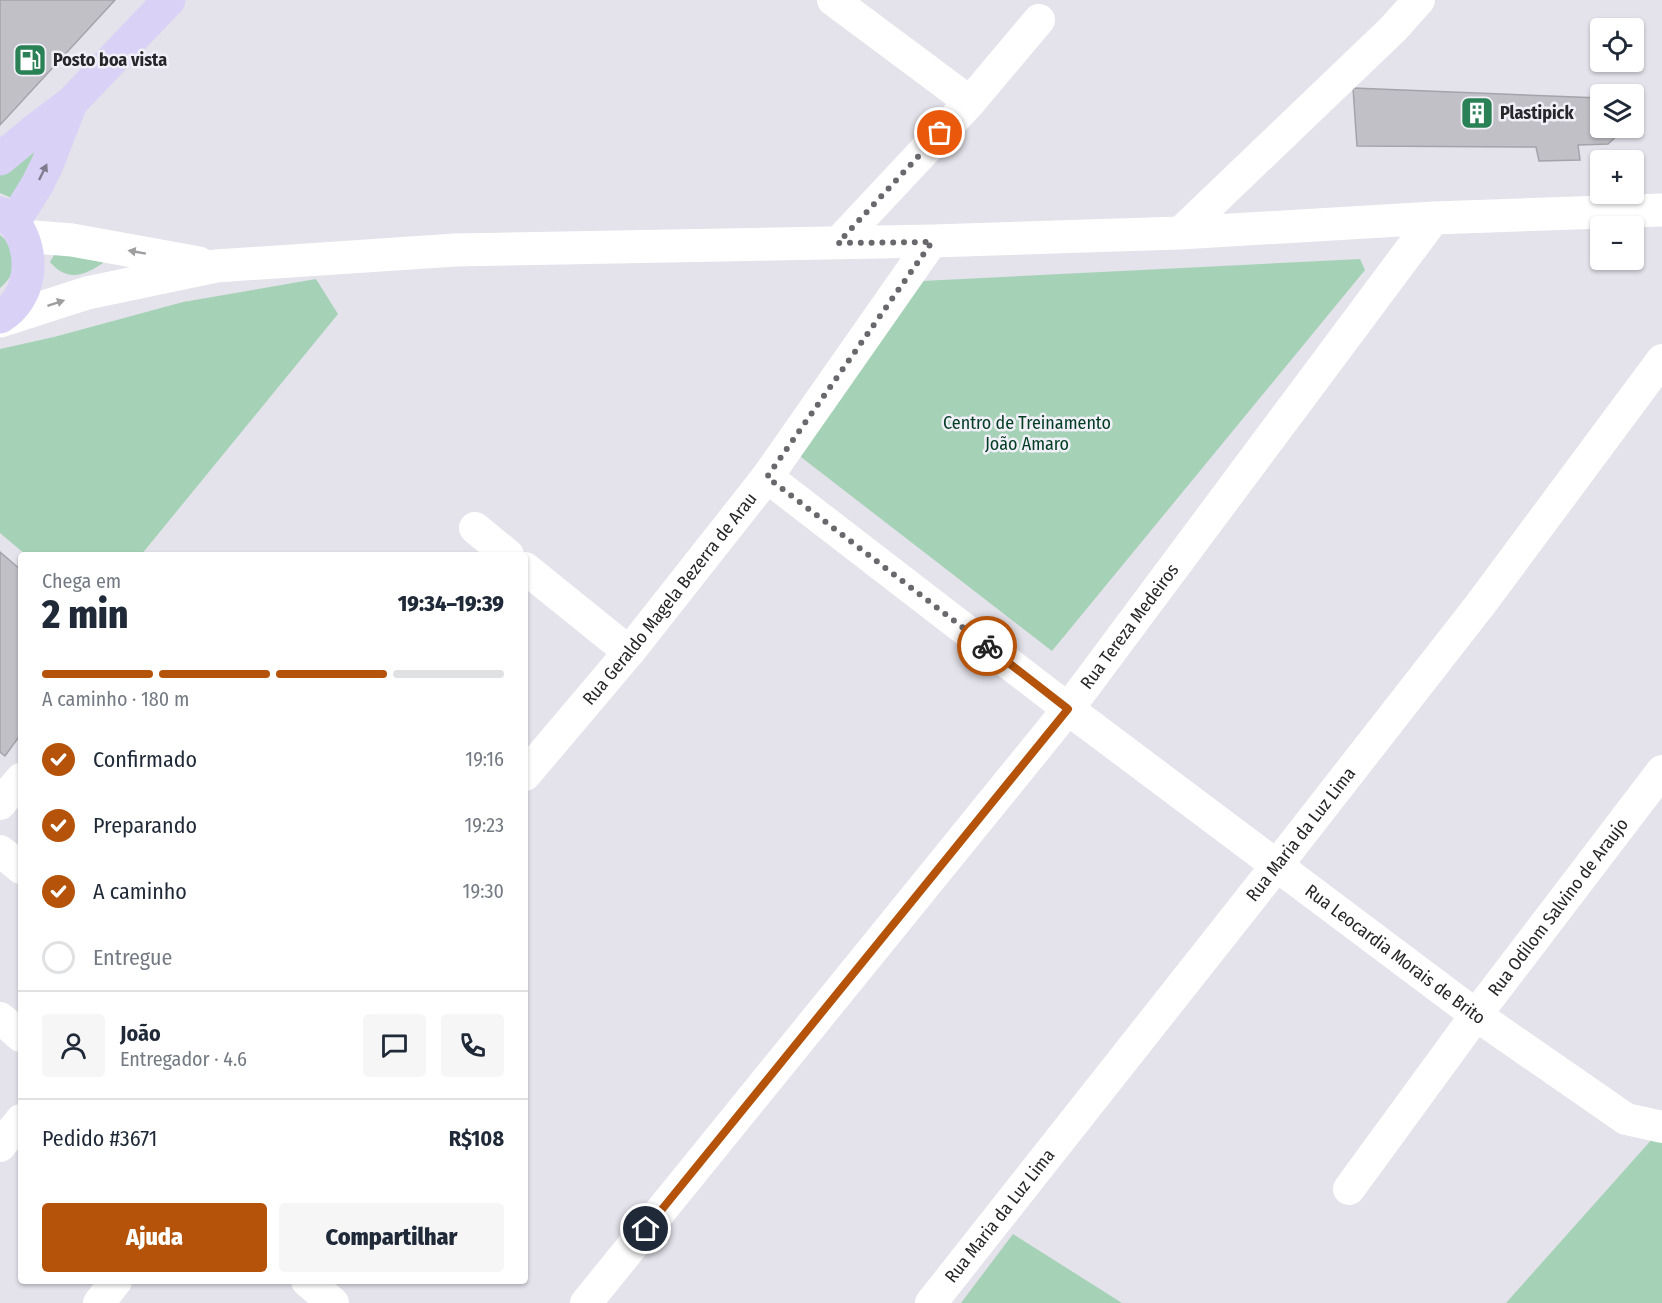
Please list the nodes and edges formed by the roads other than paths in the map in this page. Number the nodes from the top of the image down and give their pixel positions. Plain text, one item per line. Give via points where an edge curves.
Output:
1 (170, 0) edge
2 (833, 0) edge
3 (1419, 0) edge
4 (1040, 20) dead end
5 (970, 102) junction
6 (71, 103) junction
7 (0, 159) edge
8 (1662, 210) edge
9 (1434, 218) junction
10 (12, 224) edge
11 (1179, 233) junction
12 (932, 242) junction
13 (838, 243) junction
14 (216, 266) junction
15 (0, 319) edge
16 (1662, 360) edge
17 (767, 477) junction
18 (475, 528) dead end
19 (504, 552) edge
20 (528, 570) edge
21 (629, 652) junction
22 (1068, 709) junction
23 (528, 771) edge
24 (1662, 771) edge
25 (18, 783) edge
26 (0, 804) edge
27 (0, 851) edge
28 (18, 866) edge
29 (1277, 866) junction
30 (1476, 1015) junction
31 (0, 1018) edge
32 (18, 1033) edge
33 (18, 1124) edge
34 (1662, 1127) edge
35 (0, 1146) edge
36 (1349, 1189) dead end
37 (114, 1284) edge
38 (311, 1284) edge
39 (99, 1303) edge
40 (333, 1303) edge
41 (586, 1303) edge
42 (932, 1303) edge

1 - 6 main road
2 - 5 street
3 - 11 street
4 - 5 street
5 - 13 street
6 - 7 main road
10 -> 6 main road via 47,165
8 - 9 main road
9 - 11 main road
9 - 22 street, Rua Tereza Medeiros
14 -> 10 main road via 72,240
10 - 15 main road via 29,262 24,290
11 - 12 main road
12 - 13 main road
12 - 17 street, Rua Geraldo Magela Bezerra de Arau
13 - 14 main road via 455,250
15 -> 14 main road via 87,292
16 - 29 street, Rua Maria da Luz Lima via 1480,605
17 - 21 street, Rua Geraldo Magela Bezerra de Arau
17 - 22 street, Rua Leocardia Morais de Brito
18 - 19 street
20 - 21 street
21 - 23 street, Rua Geraldo Magela Bezerra de Arau
22 - 29 street, Rua Leocardia Morais de Brito
22 - 41 street, Rua Tereza Medeiros
24 - 30 street, Rua Odilom Salvino de Araujo
25 - 26 street
27 - 28 street
29 - 30 street, Rua Leocardia Morais de Brito
29 - 42 street, Rua Maria da Luz Lima
30 - 34 street, Rua Leocardia Morais de Brito via 1626,1119
30 - 36 street, Rua Odilom Salvino de Araujo
31 - 32 street
33 - 35 street
37 - 39 street
38 - 40 street

